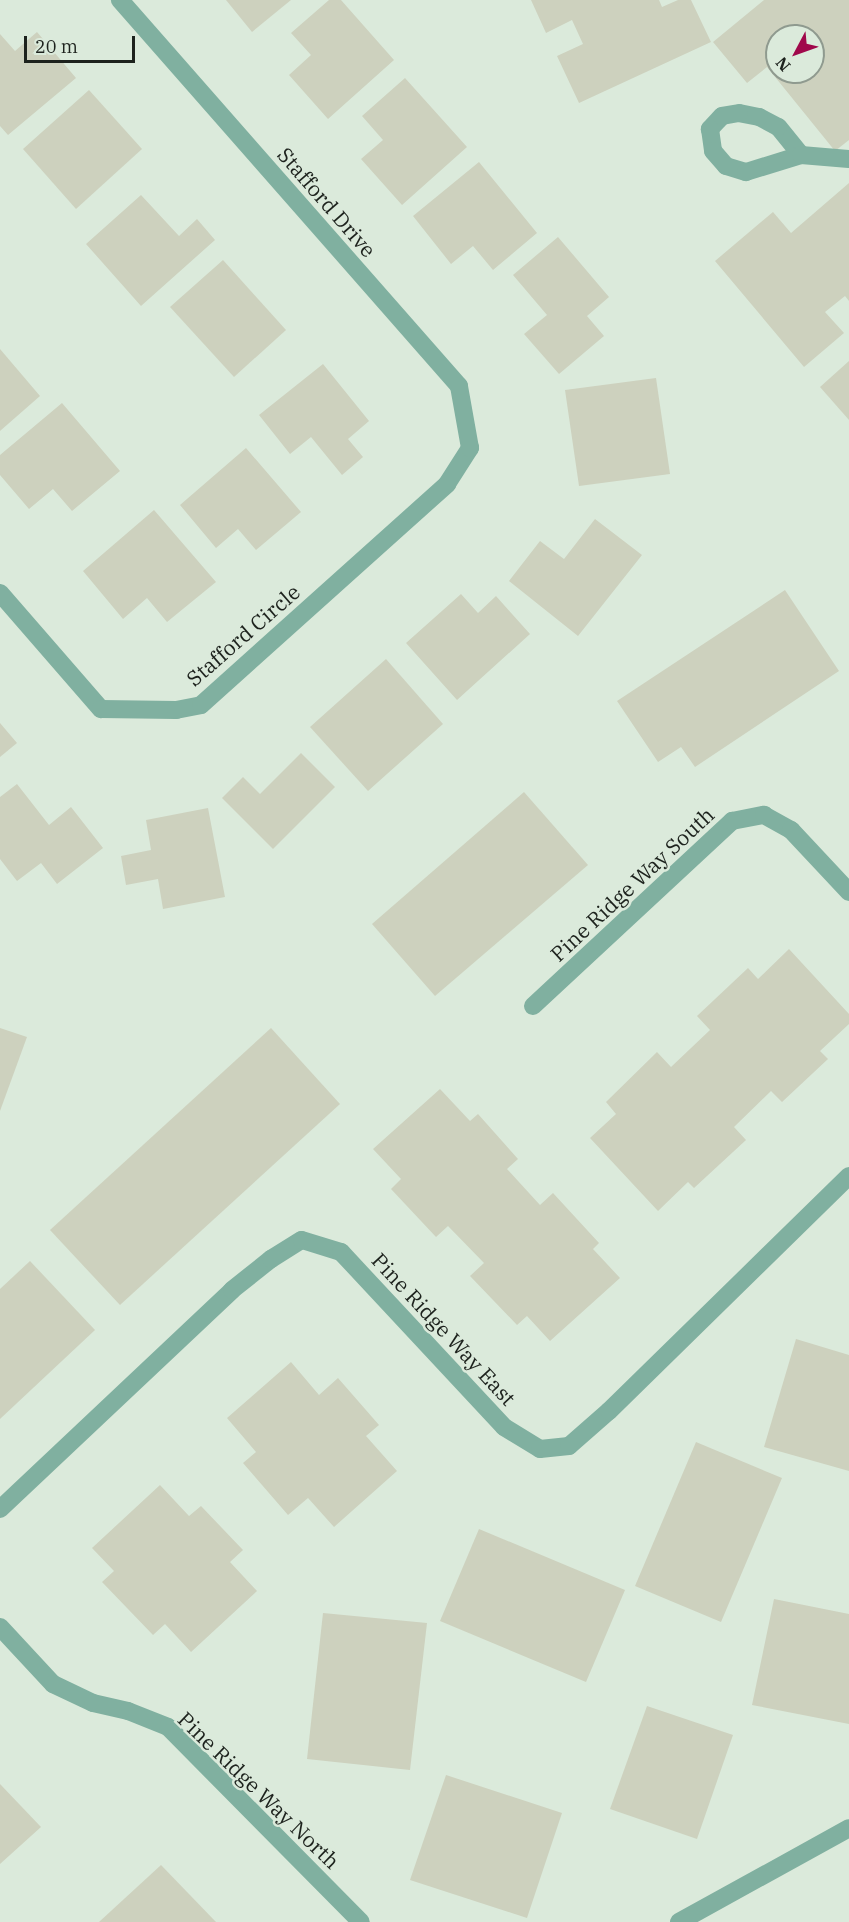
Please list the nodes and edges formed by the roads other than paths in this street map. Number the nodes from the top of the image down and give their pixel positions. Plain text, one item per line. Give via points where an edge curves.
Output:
1 (120, 0) edge
2 (801, 155) junction
3 (849, 159) edge
4 (470, 448) joint
5 (0, 593) edge
6 (849, 892) edge
7 (533, 1006) dead end
8 (849, 1176) edge
9 (0, 1509) edge
10 (0, 1627) edge
11 (849, 1828) edge
12 (361, 1922) edge
13 (679, 1922) edge

1 - 4 street, Stafford Drive via 459,386
2 - 2 street via 746,172 726,166 713,151 710,129 722,116 739,113 759,117 778,127
2 - 3 street
4 - 5 street, Stafford Circle via 447,484 201,705 176,710 100,709
6 - 7 street, Pine Ridge Way South via 791,830 764,815 732,822
8 - 9 street, Pine Ridge Way East via 569,1446 540,1449 504,1427 341,1252 302,1240 232,1290
10 - 12 street, Pine Ridge Way North via 53,1684 93,1703 128,1711 168,1727
11 - 13 street

